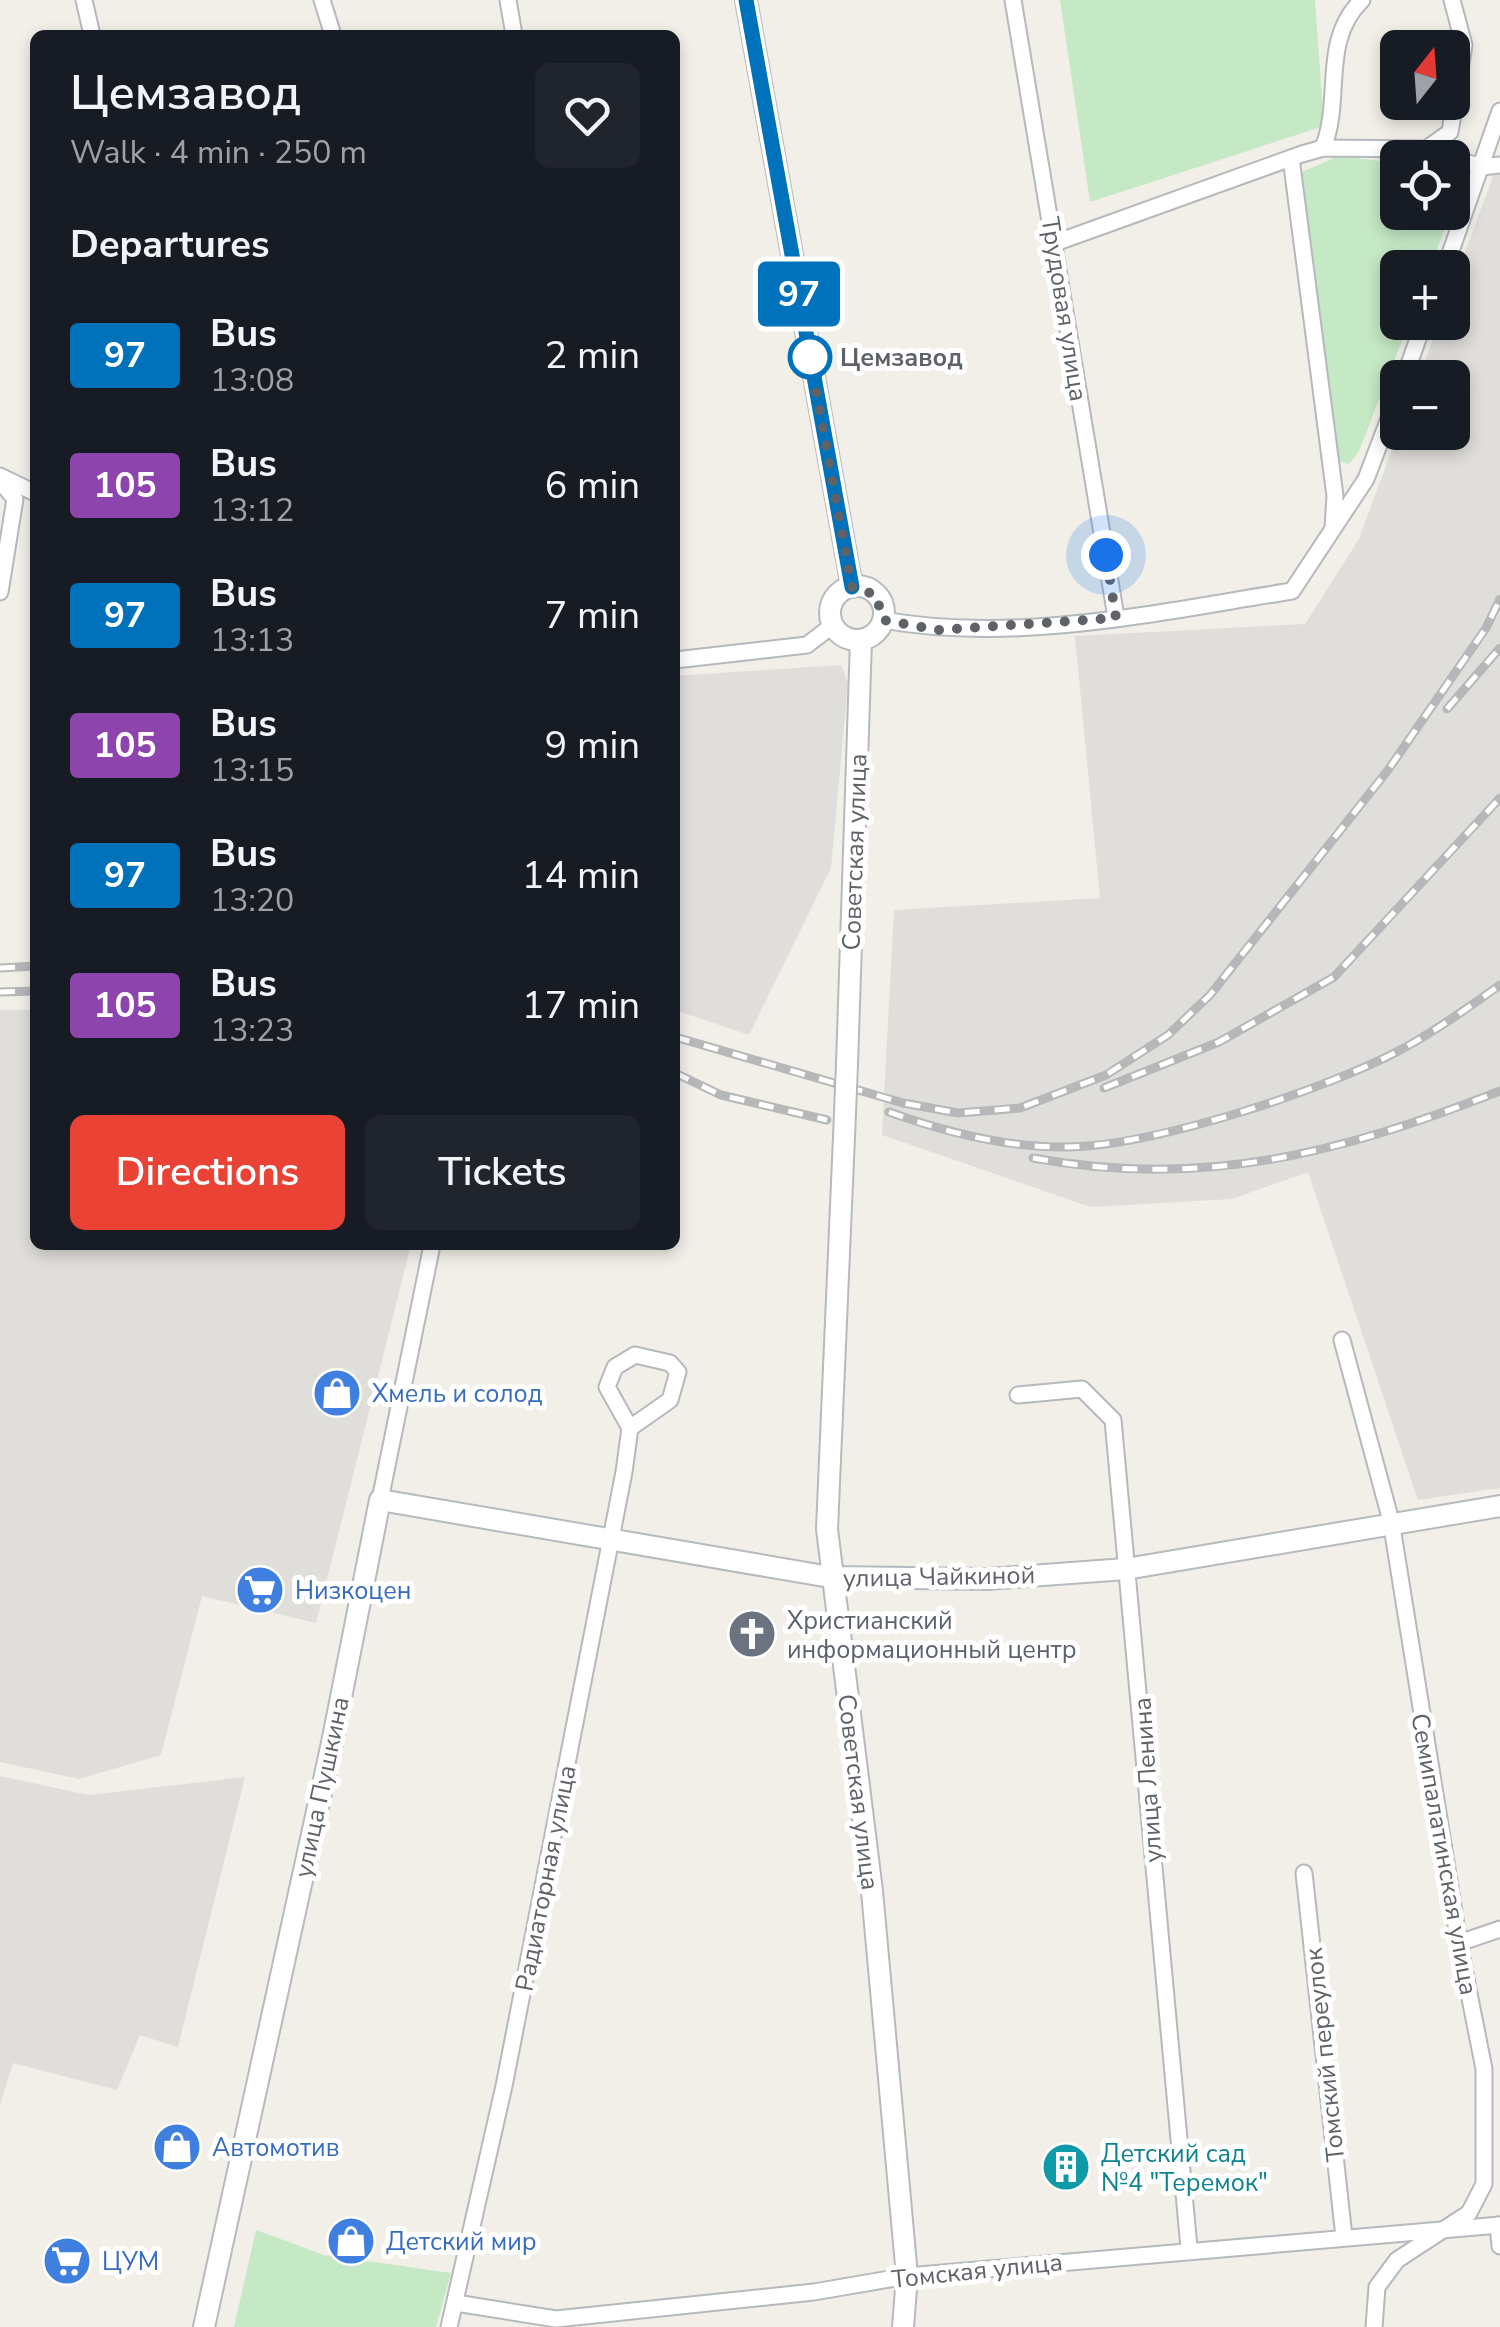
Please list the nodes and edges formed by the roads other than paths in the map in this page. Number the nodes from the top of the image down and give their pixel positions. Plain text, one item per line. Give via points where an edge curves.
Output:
1 (84, 0) edge
2 (322, 0) edge
3 (508, 0) edge
4 (746, 0) edge
5 (1013, 0) edge
6 (1362, 0) edge
7 (1452, 0) edge
8 (91, 30) edge
9 (331, 30) edge
10 (513, 30) edge
11 (1500, 111) edge
12 (1439, 140) edge
13 (1323, 148) junction
14 (1380, 149) edge
15 (1290, 158) junction
16 (1470, 163) edge
17 (1500, 165) edge
18 (1482, 167) junction
19 (1055, 243) junction
20 (1452, 250) edge
21 (1380, 443) edge
22 (0, 478) edge
23 (30, 492) edge
24 (1334, 528) junction
25 (852, 587) junction
26 (0, 592) edge
27 (1116, 618) junction
28 (883, 620) junction
29 (833, 625) junction
30 (861, 640) junction
31 (680, 659) edge
32 (431, 1250) edge
33 (1342, 1340) dead end
34 (1018, 1395) dead end
35 (630, 1428) junction
36 (380, 1500) junction
37 (1500, 1506) edge
38 (1391, 1521) junction
39 (612, 1540) junction
40 (1126, 1569) junction
41 (830, 1577) junction
42 (1304, 1873) dead end
43 (1500, 1929) edge
44 (1459, 1943) junction
45 (1492, 2068) edge
46 (1499, 2225) edge
47 (1442, 2232) junction
48 (1344, 2237) junction
49 (1500, 2246) edge
50 (1189, 2248) junction
51 (907, 2276) junction
52 (456, 2303) junction
53 (204, 2327) edge
54 (449, 2327) edge
55 (903, 2327) edge
56 (1374, 2327) edge

1 - 8 street
2 - 9 street
3 - 10 street
4 - 25 main road
5 - 19 street, Трудовая улица
6 - 13 street via 1334,46 1332,124
7 - 12 street via 1464,46 1450,132
11 - 18 street
13 - 14 street
13 - 15 street
15 - 19 street
15 - 24 street
16 - 18 street
17 - 18 street
18 - 20 street
19 - 27 street, Трудовая улица
21 - 24 street via 1366,480
22 - 23 street
22 - 26 street via 15,499
24 - 27 street via 1292,591
25 - 28 main road via 876,595
25 - 29 main road via 833,602
27 - 28 street via 938,630
28 - 30 main road
29 - 30 main road via 844,637
29 - 31 street via 806,645
30 - 41 main road, Советская улица, bridge
32 - 36 street, улица Пушкина
33 - 38 street, Семипалатинская улица
34 - 40 street, улица Ленина via 1082,1389 1113,1420
35 - 35 street via 670,1400 678,1372 670,1363 635,1355 615,1367 608,1387
35 - 39 street, Радиаторная улица
36 - 39 main road, улица Чайкиной
36 - 53 main road, улица Пушкина
37 - 38 main road, улица Чайкиной
38 - 40 main road, улица Чайкиной
38 - 44 street, Семипалатинская улица
39 - 41 main road, улица Чайкиной
39 - 52 street, Радиаторная улица
40 - 41 main road, улица Чайкиной via 987,1578
40 - 50 street, улица Ленина
41 - 51 main road, Советская улица via 872,1891
42 - 48 street, Томский переулок
43 - 44 street
44 - 45 street, Семипалатинская улица
45 - 47 street, Семипалатинская улица via 1484,2184 1469,2213
46 - 47 street, Томская улица
46 - 49 street
47 - 48 street, Томская улица
47 - 56 street, Семипалатинская улица via 1397,2260 1377,2287
48 - 50 street, Томская улица
50 - 51 street, Томская улица
51 - 52 street, Томская улица via 556,2319
51 - 55 main road, Советская улица
52 - 54 street, Радиаторная улица

